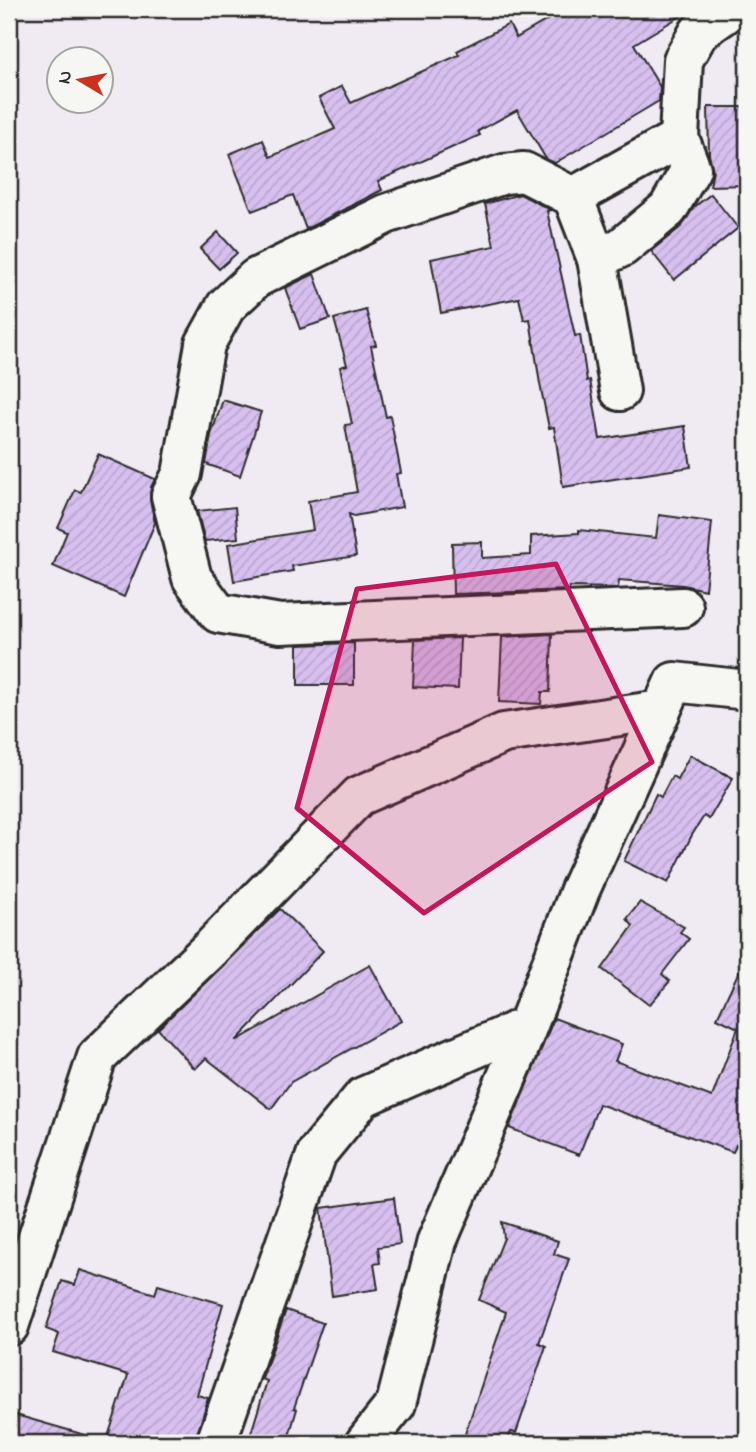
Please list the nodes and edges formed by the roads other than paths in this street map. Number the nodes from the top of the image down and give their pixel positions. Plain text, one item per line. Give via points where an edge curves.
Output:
1 (732, 9) edge
2 (678, 138) junction
3 (573, 197) junction
4 (597, 259) junction
5 (620, 391) dead end
6 (683, 607) dead end
7 (747, 690) edge
8 (661, 710) junction
9 (527, 1026) junction
10 (9, 1326) edge
11 (216, 1443) edge
12 (365, 1443) edge

1 - 2 street via 699,32 682,60
2 - 3 street
2 - 4 street via 691,169 668,209 622,247
3 - 4 street
3 - 6 street via 524,172 504,174 386,214 256,278 226,306 205,344 182,474 172,496 191,578 218,613 280,624
4 - 5 street
7 - 8 street via 674,682
8 - 9 street via 580,890
8 - 10 street via 504,733 359,796 97,1058
9 - 11 street via 363,1097 317,1153
9 - 12 street via 437,1241 396,1404

